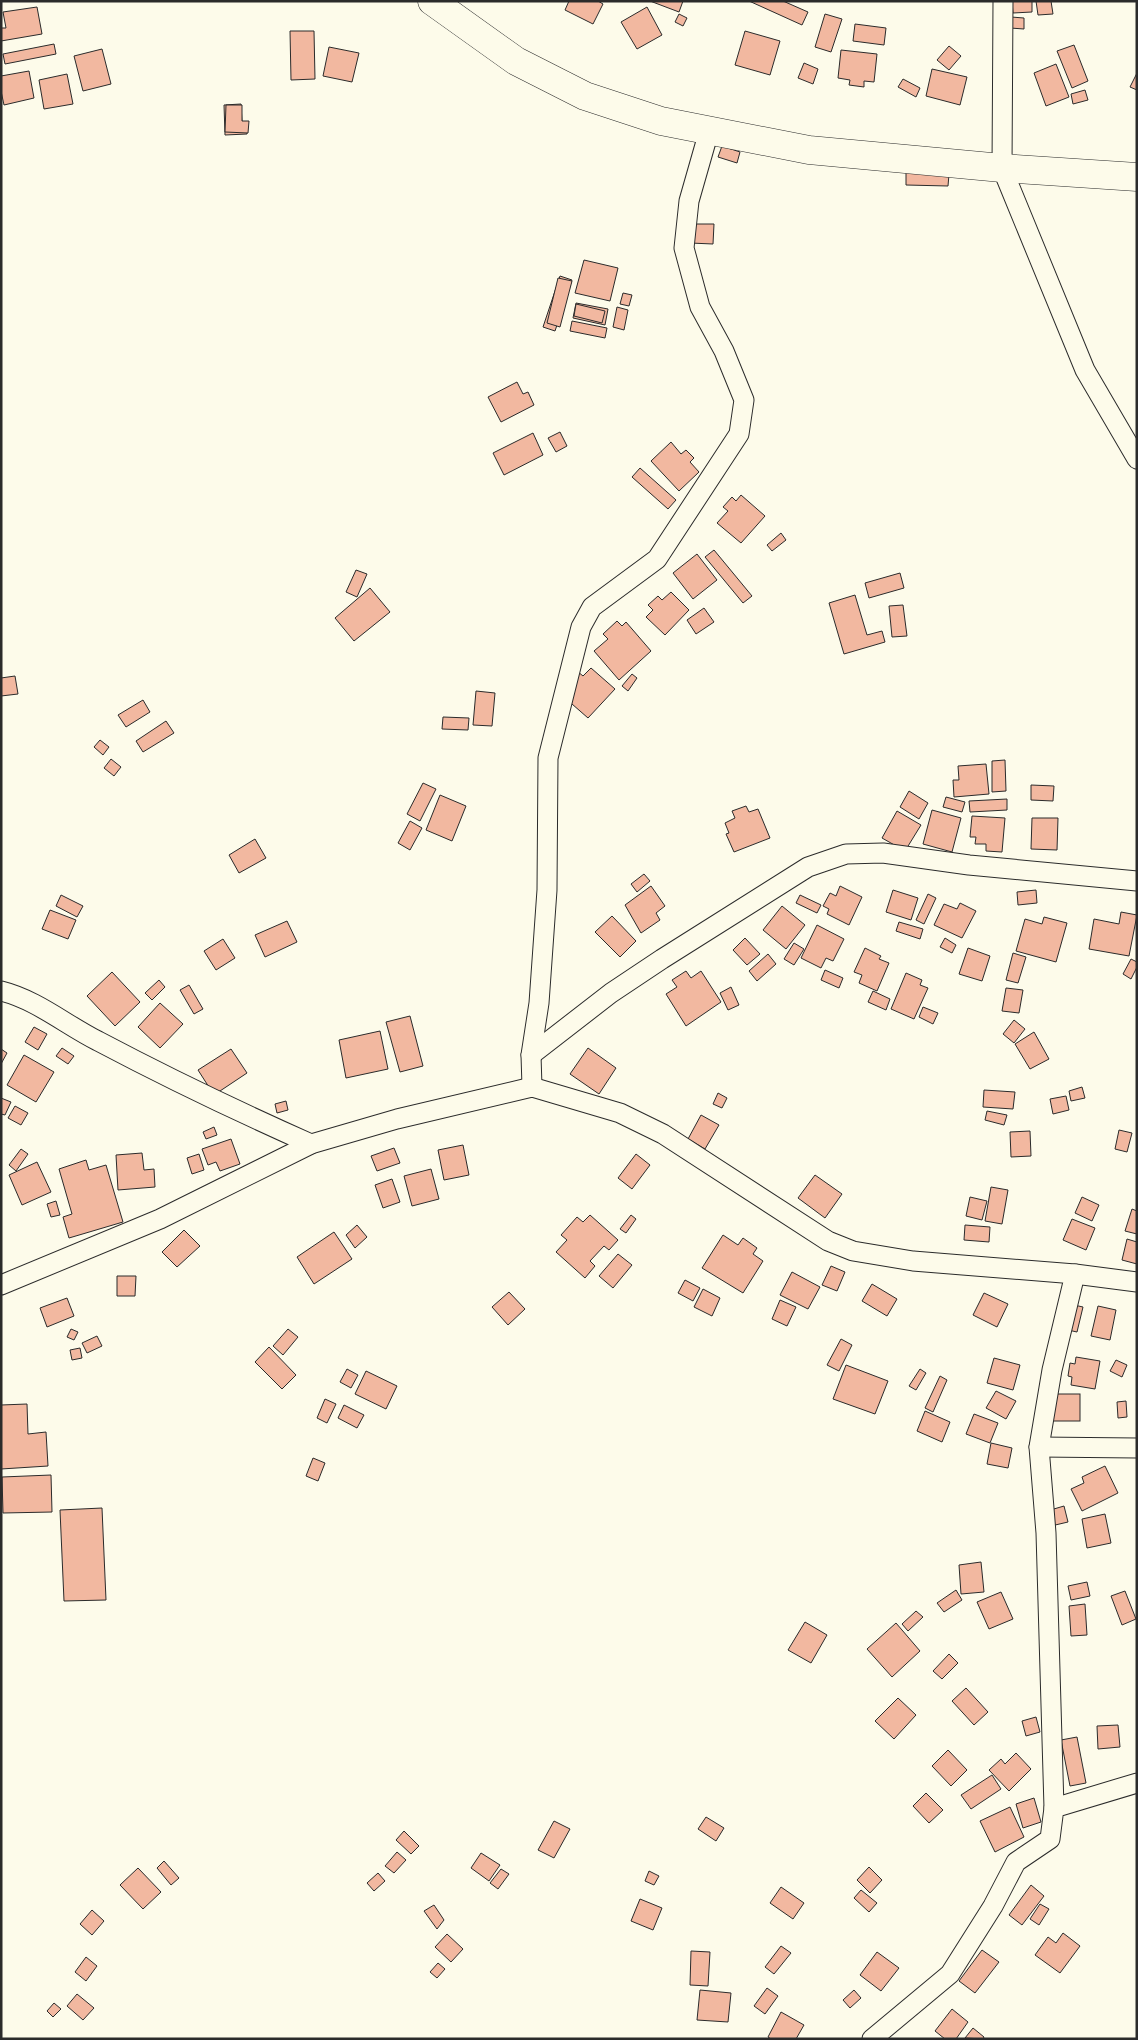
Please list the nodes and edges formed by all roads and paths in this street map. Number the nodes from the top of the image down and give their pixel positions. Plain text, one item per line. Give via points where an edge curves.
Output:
1 (432, 1) edge
2 (1003, 1) edge
3 (709, 131) junction
4 (1002, 168) junction
5 (1137, 177) edge
6 (1137, 459) edge
7 (1137, 881) edge
8 (1, 991) edge
9 (531, 1055) junction
10 (532, 1087) junction
11 (311, 1144) junction
12 (1074, 1274) junction
13 (1137, 1282) edge
14 (1, 1284) edge
15 (1039, 1447) junction
16 (1137, 1448) edge
17 (1137, 1783) edge
18 (1054, 1808) junction
19 (872, 2039) edge

1 - 3 highway via 516,60 585,96 661,121
2 - 4 street
3 - 4 highway via 809,150
3 - 9 street via 689,200 684,248 700,307 724,351 744,400 739,434 657,560 592,607 581,627 548,758 547,890 539,1003
4 - 5 highway
4 - 6 street via 1086,370
7 - 9 street via 968,865 883,853 846,854 808,867 662,959 611,993
8 - 11 street via 19,996 105,1045
9 - 10 street
10 - 11 street via 397,1119
10 - 12 street via 620,1113 654,1130 828,1241 853,1251 913,1261
11 - 14 street via 160,1219
12 - 13 street
12 - 15 street via 1052,1370
15 - 16 street
15 - 18 street via 1046,1533
17 - 18 street
18 - 19 street via 1050,1839 1016,1862 993,1906 950,1974

